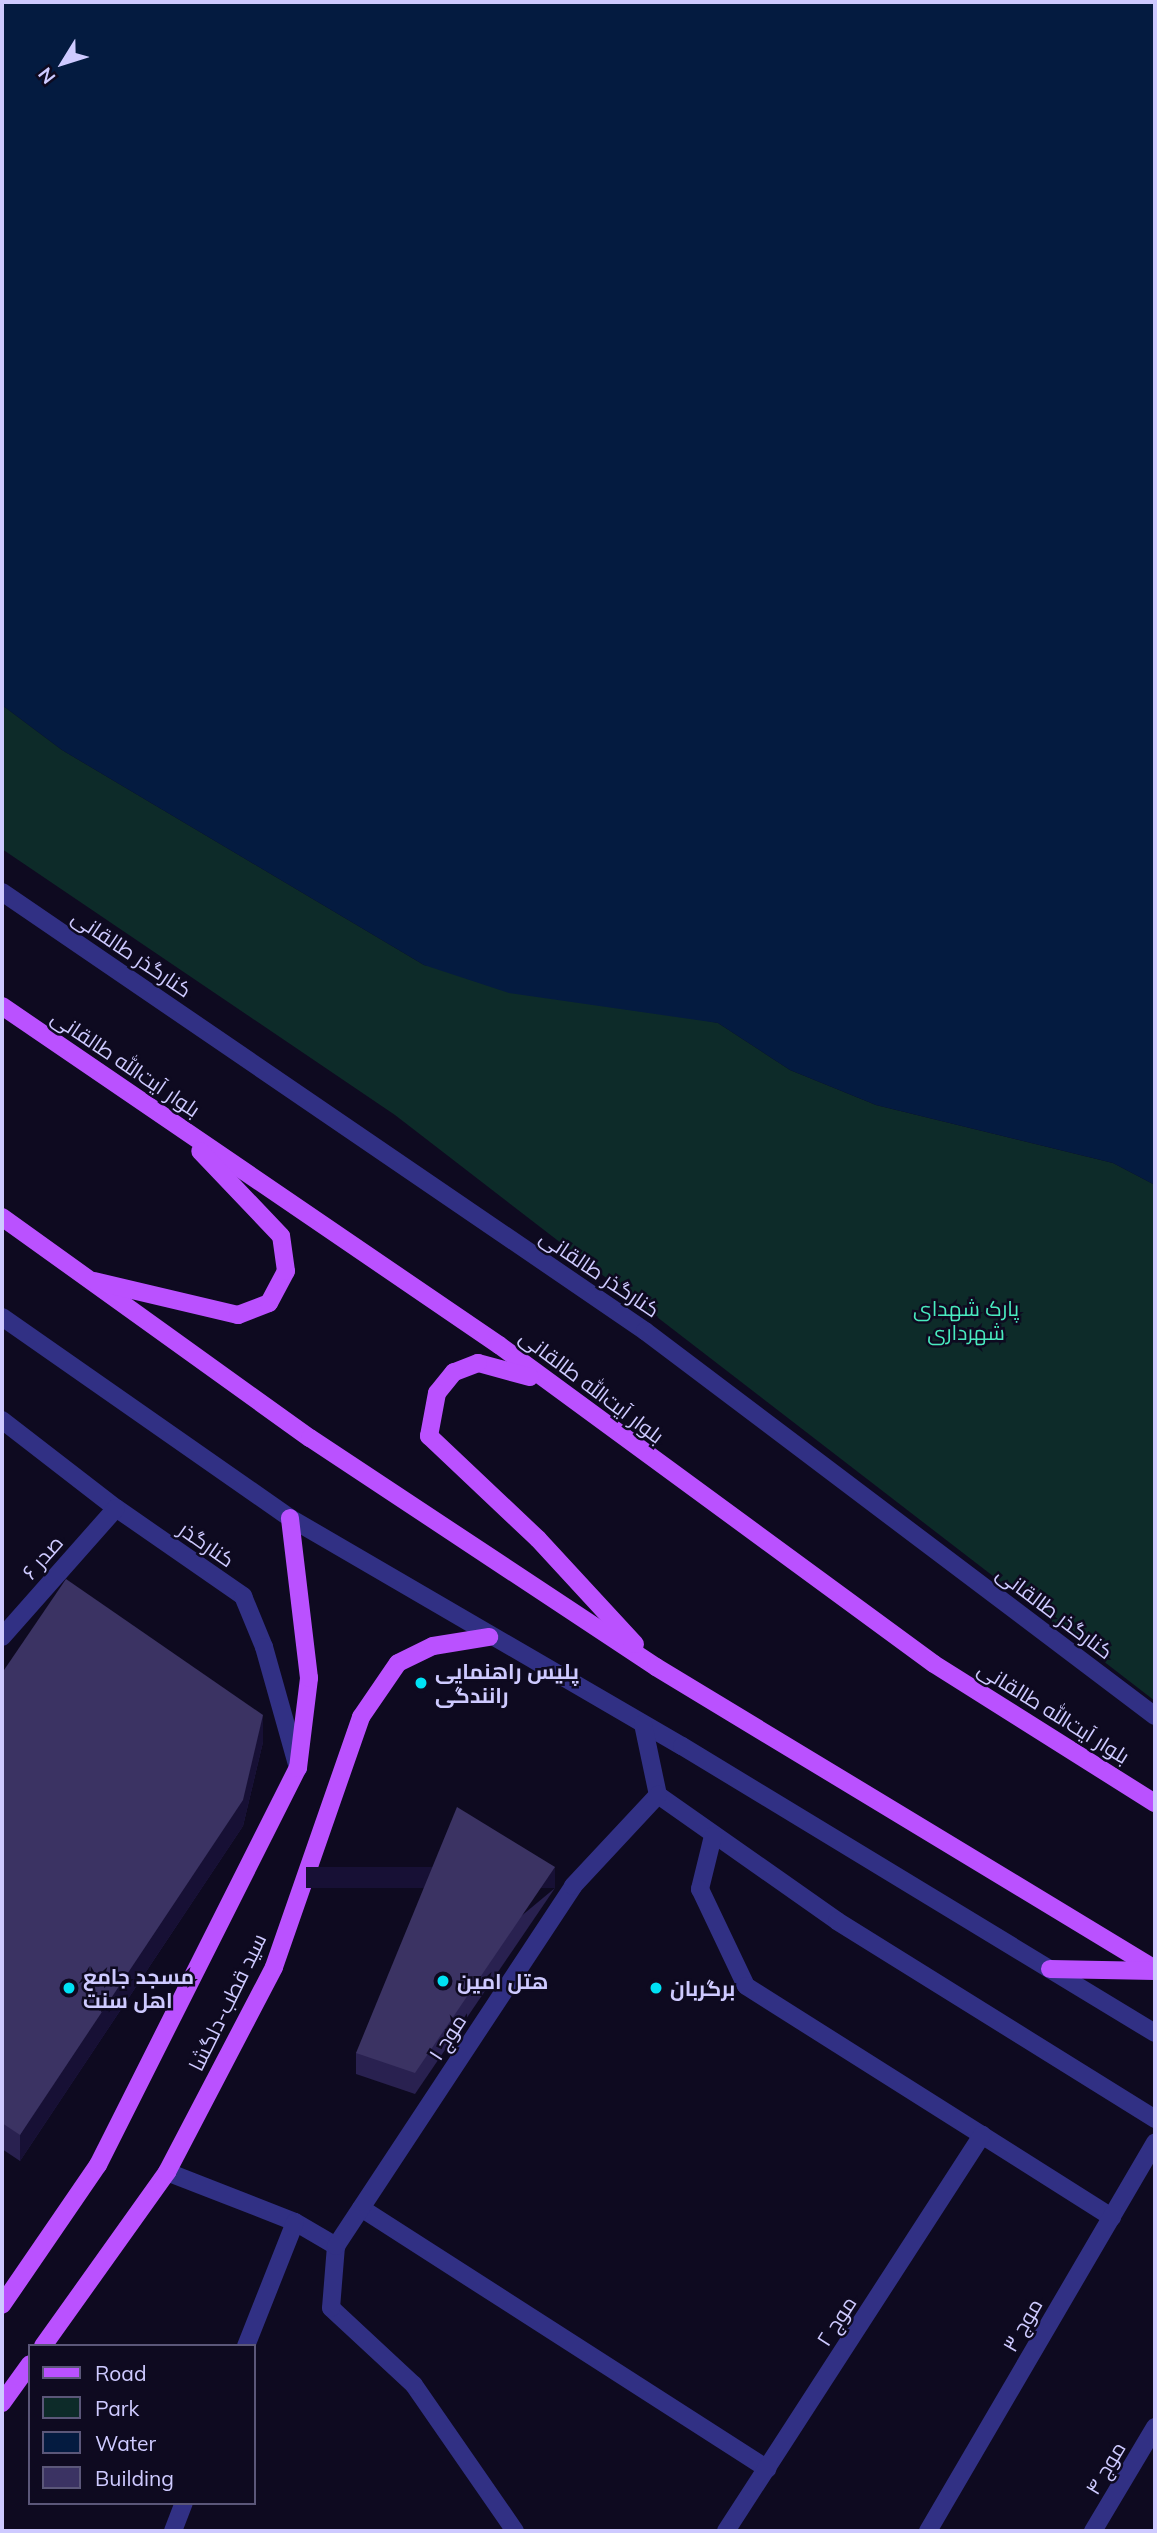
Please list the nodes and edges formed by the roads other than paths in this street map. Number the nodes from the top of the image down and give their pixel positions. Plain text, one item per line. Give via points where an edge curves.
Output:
1 (2, 892) edge
2 (2, 1006) edge
3 (176, 1125) junction
4 (2, 1217) edge
5 (84, 1279) junction
6 (2, 1317) edge
7 (550, 1385) junction
8 (2, 1420) edge
9 (116, 1508) junction
10 (290, 1518) junction
11 (2, 1637) edge
12 (489, 1637) junction
13 (656, 1667) junction
14 (1155, 1716) edge
15 (643, 1724) junction
16 (298, 1768) junction
17 (658, 1795) junction
18 (1155, 1803) edge
19 (713, 1836) junction
20 (1050, 1969) junction
21 (1155, 1970) edge
22 (1155, 2033) edge
23 (1155, 2119) edge
24 (982, 2135) junction
25 (1155, 2142) edge
26 (167, 2172) junction
27 (361, 2208) junction
28 (1112, 2217) junction
29 (295, 2222) junction
30 (336, 2246) junction
31 (2, 2305) edge
32 (44, 2344) edge
33 (247, 2344) edge
34 (28, 2367) edge
35 (2, 2403) edge
36 (1155, 2427) edge
37 (768, 2469) junction
38 (183, 2505) edge
39 (173, 2531) edge
40 (515, 2531) edge
41 (726, 2531) edge
42 (929, 2531) edge
43 (1093, 2531) edge

1 - 14 street, کنارگذر طالقانی via 645,1331
2 - 3 main road, بلوار آیت‌الله طالقانی
3 - 5 main road via 281,1236 286,1271 269,1303 238,1315
3 - 7 main road, بلوار آیت‌الله طالقانی via 499,1345
4 - 5 main road
5 - 13 main road via 310,1438
6 - 10 street
7 - 13 main road via 492,1364 478,1363 454,1372 437,1393 429,1436 538,1539
7 - 18 main road, بلوار آیت‌الله طالقانی via 934,1664
8 - 9 street, کنارگذر
9 - 11 street, صدر ۶
9 - 16 street, کنارگذر via 243,1596 264,1647
10 - 12 street
10 - 16 main road, سید قطب-دلگشا via 309,1678
12 - 15 street
12 - 26 main road, سید قطب-دلگشا via 433,1646 398,1663 360,1717 274,1967
13 - 21 main road
15 - 17 street
15 - 20 street
16 - 31 main road, سید قطب-دلگشا via 98,2165
17 - 19 street
17 - 27 street, موج ۱ via 573,1885
19 - 23 street via 837,1922
19 - 24 street via 701,1889 746,1986
20 - 21 main road
20 - 22 street
24 - 28 street
24 - 37 street, موج ۲
25 - 28 street, موج ۳
26 - 29 street
26 - 32 main road, سید قطب-دلگشا
27 - 30 street, موج ۱
27 - 37 street
28 - 42 street, موج ۳
29 - 30 street
29 - 33 street
30 - 40 street via 331,2308 414,2385
34 - 35 main road
36 - 43 street, موج ۴
37 - 41 street, موج ۲
38 - 39 street

